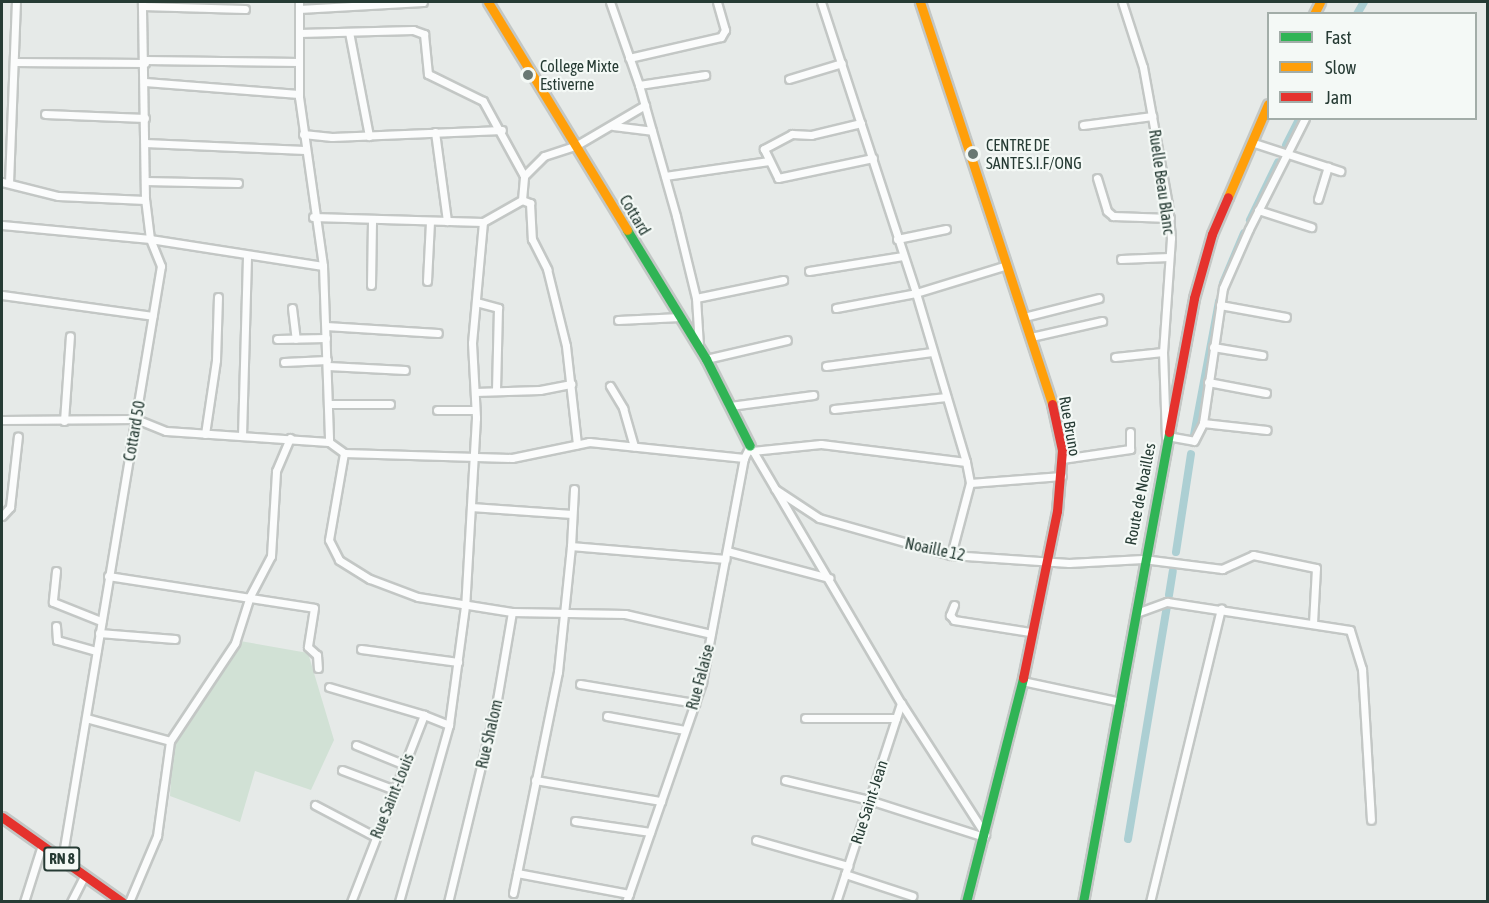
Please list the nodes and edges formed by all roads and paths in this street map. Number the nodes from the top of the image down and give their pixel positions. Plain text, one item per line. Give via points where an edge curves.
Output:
1 (16, 2) edge
2 (423, 2) edge
3 (488, 2) edge
4 (610, 2) edge
5 (717, 2) edge
6 (821, 2) edge
7 (920, 2) edge
8 (1122, 2) edge
9 (142, 4) edge
10 (214, 5) edge
11 (299, 5) edge
12 (245, 9) dead end
13 (349, 32) junction
14 (299, 33) junction
15 (629, 58) junction
16 (14, 62) junction
17 (145, 62) junction
18 (299, 62) junction
19 (842, 63) junction
20 (705, 75) dead end
21 (789, 79) dead end
22 (145, 82) junction
23 (639, 85) junction
24 (299, 94) junction
25 (645, 105) junction
26 (1267, 108) edge
27 (45, 114) dead end
28 (1152, 116) junction
29 (145, 118) junction
30 (1304, 120) edge
31 (861, 123) junction
32 (1083, 125) dead end
33 (612, 126) junction
34 (502, 130) junction
35 (652, 131) junction
36 (435, 132) junction
37 (303, 134) junction
38 (369, 136) junction
39 (1251, 142) junction
40 (145, 143) junction
41 (577, 145) junction
42 (305, 150) junction
43 (1288, 155) junction
44 (873, 158) junction
45 (769, 161) junction
46 (1328, 167) junction
47 (1340, 171) dead end
48 (524, 176) junction
49 (665, 176) junction
50 (1097, 178) dead end
51 (145, 180) junction
52 (5, 182) edge
53 (238, 183) dead end
54 (1318, 199) dead end
55 (145, 200) junction
56 (522, 200) junction
57 (1258, 210) junction
58 (313, 217) junction
59 (1170, 218) junction
60 (372, 219) junction
61 (430, 221) junction
62 (447, 221) junction
63 (483, 222) junction
64 (2, 225) edge
65 (1311, 227) dead end
66 (946, 229) dead end
67 (150, 239) junction
68 (897, 239) junction
69 (247, 255) junction
70 (903, 256) junction
71 (1169, 257) junction
72 (1121, 259) dead end
73 (1007, 265) junction
74 (323, 266) junction
75 (809, 271) dead end
76 (783, 280) dead end
77 (427, 281) dead end
78 (371, 285) dead end
79 (916, 293) junction
80 (2, 295) edge
81 (218, 297) dead end
82 (696, 298) junction
83 (1099, 298) dead end
84 (476, 302) junction
85 (1220, 305) junction
86 (292, 308) dead end
87 (836, 308) dead end
88 (153, 316) junction
89 (680, 317) junction
90 (1024, 317) junction
91 (1286, 317) dead end
92 (618, 320) dead end
93 (1102, 321) dead end
94 (326, 326) junction
95 (438, 333) dead end
96 (70, 336) dead end
97 (327, 338) junction
98 (1031, 338) junction
99 (277, 339) dead end
100 (296, 339) junction
101 (787, 340) dead end
102 (1213, 347) junction
103 (699, 348) junction
104 (932, 352) junction
105 (1163, 352) junction
106 (1262, 355) dead end
107 (1115, 357) dead end
108 (706, 359) junction
109 (284, 362) dead end
110 (328, 363) junction
111 (826, 366) dead end
112 (405, 369) dead end
113 (1208, 382) junction
114 (572, 384) junction
115 (610, 386) dead end
116 (496, 391) junction
117 (475, 392) junction
118 (1266, 393) dead end
119 (813, 395) dead end
120 (946, 397) junction
121 (328, 404) junction
122 (390, 404) dead end
123 (730, 406) junction
124 (834, 409) dead end
125 (437, 410) dead end
126 (475, 410) junction
127 (136, 419) junction
128 (2, 420) edge
129 (64, 421) junction
130 (1203, 423) junction
131 (1267, 430) dead end
132 (1130, 432) dead end
133 (205, 434) junction
134 (18, 436) dead end
135 (242, 436) junction
136 (290, 438) junction
137 (1166, 438) junction
138 (329, 442) junction
139 (577, 444) junction
140 (634, 446) junction
141 (751, 449) junction
142 (344, 453) junction
143 (744, 458) junction
144 (472, 459) junction
145 (1062, 459) junction
146 (966, 462) junction
147 (1062, 476) junction
148 (970, 483) junction
149 (574, 489) dead end
150 (775, 489) junction
151 (471, 507) junction
152 (573, 514) junction
153 (2, 516) edge
154 (571, 546) junction
155 (727, 551) junction
156 (951, 555) junction
157 (1143, 559) junction
158 (725, 560) junction
159 (1044, 561) junction
160 (56, 571) dead end
161 (108, 576) junction
162 (829, 578) junction
163 (250, 596) junction
164 (954, 604) dead end
165 (465, 606) junction
166 (1221, 608) junction
167 (565, 611) junction
168 (512, 612) junction
169 (1139, 612) junction
170 (101, 621) junction
171 (1313, 623) junction
172 (56, 626) dead end
173 (1030, 632) junction
174 (99, 633) junction
175 (711, 634) junction
176 (175, 639) dead end
177 (362, 649) dead end
178 (96, 651) junction
179 (458, 662) junction
180 (318, 668) dead end
181 (1022, 681) junction
182 (580, 684) dead end
183 (329, 687) dead end
184 (1121, 702) junction
185 (695, 703) junction
186 (901, 703) junction
187 (424, 715) junction
188 (607, 716) dead end
189 (86, 718) junction
190 (805, 718) dead end
191 (896, 718) junction
192 (450, 725) junction
193 (686, 730) junction
194 (170, 741) junction
195 (356, 745) dead end
196 (405, 765) junction
197 (342, 770) dead end
198 (535, 780) junction
199 (785, 780) dead end
200 (395, 790) junction
201 (869, 800) junction
202 (661, 801) junction
203 (315, 806) dead end
204 (2, 818) edge
205 (1371, 820) dead end
206 (575, 821) dead end
207 (650, 832) junction
208 (985, 836) junction
209 (376, 837) junction
210 (756, 840) dead end
211 (42, 845) junction
212 (63, 860) junction
213 (846, 870) junction
214 (517, 873) junction
215 (85, 875) junction
216 (513, 893) dead end
217 (912, 896) dead end
218 (628, 898) edge
219 (118, 900) edge
220 (24, 902) edge
221 (71, 902) edge
222 (129, 902) edge
223 (351, 902) edge
224 (399, 902) edge
225 (448, 902) edge
226 (836, 902) edge
227 (966, 902) edge
228 (1083, 902) edge
229 (1150, 902) edge

1 - 16 street
2 - 11 street
3 - 41 street, Cottard
4 - 15 street
5 - 15 street via 725,30 721,37
6 - 19 street
7 - 73 street, Rue Bruno
8 - 28 street, Ruelle Beau Blanc via 1130,19
9 - 10 street
9 - 17 street, Cottard 50
10 - 12 street
11 - 14 street
13 - 14 street
13 - 34 street via 413,30 424,34 428,74 479,98
13 - 38 street
14 - 18 street
15 - 23 street
16 - 17 street
16 - 52 street
17 - 18 street
17 - 22 street, Cottard 50
18 - 24 street
19 - 21 street
19 - 31 street
20 - 23 street
22 - 24 street
22 - 29 street, Cottard 50
23 - 25 street
24 - 37 street
25 - 33 street
25 - 35 street
26 - 39 street, Route de Noailles
27 - 29 street
28 - 32 street
28 - 59 street, Ruelle Beau Blanc
29 - 40 street, Cottard 50
30 - 43 street
31 - 44 street
31 - 45 street via 811,135 789,135 765,147
33 - 35 street
33 - 41 street
34 - 36 street
34 - 48 street
35 - 49 street
36 - 38 street
36 - 62 street
37 - 38 street
37 - 42 street
39 - 43 street
39 - 137 street, Route de Noailles via 1212,234 1194,298
40 - 42 street
40 - 51 street, Cottard 50
41 - 48 street via 544,156
41 - 89 street, Cottard
42 - 58 street
43 - 46 street
43 - 57 street
44 - 45 street via 777,178
44 - 68 street
45 - 49 street
46 - 47 street
46 - 54 street
48 - 56 street
49 - 82 street
50 - 59 street via 1107,211 1113,216
51 - 53 street
51 - 55 street, Cottard 50
52 - 55 street via 58,196
55 - 67 street, Cottard 50
56 - 63 street
56 - 114 street via 530,203 532,239 547,269
57 - 65 street
57 - 85 street via 1232,264
58 - 60 street
58 - 74 street
59 - 71 street, Ruelle Beau Blanc
60 - 61 street
60 - 78 street
61 - 62 street
61 - 77 street
62 - 63 street
63 - 84 street
64 - 67 street
66 - 68 street
67 - 69 street
67 - 88 street, Cottard 50 via 161,266
68 - 70 street
69 - 74 street
69 - 135 street
70 - 75 street
70 - 79 street
71 - 72 street
71 - 105 street, Ruelle Beau Blanc
73 - 79 street
73 - 90 street, Rue Bruno
74 - 94 street
76 - 82 street
79 - 87 street
79 - 104 street
80 - 88 street
81 - 133 street via 216,360
82 - 103 street
83 - 90 street
84 - 116 street via 498,308
84 - 117 street
85 - 91 street
85 - 102 street
86 - 100 street
88 - 127 street, Cottard 50
89 - 92 street
89 - 103 street, Cottard
90 - 98 street, Rue Bruno
93 - 98 street
94 - 95 street
94 - 97 street
96 - 129 street
97 - 100 street
97 - 110 street
98 - 145 street, Rue Bruno via 1054,410
99 - 100 street
101 - 108 street
102 - 106 street
102 - 113 street
103 - 108 street, Cottard
104 - 111 street
104 - 120 street
105 - 107 street
105 - 137 street, Ruelle Beau Blanc
108 - 123 street, Cottard
109 - 110 street
110 - 112 street
110 - 121 street
113 - 118 street
113 - 130 street
114 - 116 street
114 - 139 street
115 - 140 street via 623,408
116 - 117 street
117 - 126 street
119 - 123 street
120 - 124 street
120 - 146 street
121 - 122 street
121 - 138 street
123 - 141 street, Cottard
125 - 126 street
126 - 144 street
127 - 129 street
127 - 133 street via 166,431
127 - 161 street, Cottard 50
128 - 129 street
130 - 131 street
130 - 137 street via 1194,441
132 - 145 street via 1130,449
133 - 135 street
134 - 153 street via 10,507
135 - 136 street
136 - 138 street
136 - 163 street via 276,471 271,556
137 - 157 street, Route de Noailles
138 - 142 street
139 - 140 street
139 - 144 street via 512,458
140 - 143 street
141 - 143 street, Rue Falaise
141 - 146 street via 821,444
141 - 150 street
142 - 144 street
142 - 165 street via 329,540 339,560 403,593
143 - 155 street, Rue Falaise
144 - 151 street
145 - 147 street, Rue Bruno
146 - 148 street
147 - 148 street
147 - 159 street, Rue Bruno
148 - 156 street
149 - 152 street
150 - 156 street, Noaille 12 via 819,518
150 - 162 street
151 - 152 street
151 - 165 street
152 - 154 street
154 - 158 street
154 - 167 street
155 - 158 street, Rue Falaise
155 - 162 street
156 - 159 street, Noaille 12
157 - 159 street, Noaille 12
157 - 169 street, Route de Noailles
157 - 171 street, Noaille 12 via 1222,569 1253,555 1316,568
158 - 175 street, Rue Falaise
159 - 173 street, Rue Bruno
160 - 170 street via 56,605
161 - 163 street
161 - 170 street, Cottard 50
162 - 186 street
163 - 180 street via 314,608 308,647 316,655
163 - 194 street via 235,643
164 - 173 street via 953,619
165 - 168 street
165 - 179 street
166 - 169 street via 1167,602
166 - 171 street
166 - 229 street
167 - 168 street
167 - 175 street via 625,614
167 - 198 street via 558,672
168 - 225 street, Rue Shalom via 497,700
169 - 184 street, Route de Noailles
170 - 174 street, Cottard 50
171 - 205 street via 1350,630 1355,642 1365,701
172 - 178 street via 57,640
173 - 181 street, Rue Bruno
174 - 176 street
174 - 178 street, Cottard 50
175 - 185 street, Rue Falaise
177 - 179 street
178 - 189 street, Cottard 50
179 - 192 street
181 - 184 street
181 - 208 street, Rue Bruno
182 - 185 street
183 - 187 street
184 - 228 street, Route de Noailles
185 - 193 street, Rue Falaise
186 - 191 street, Rue Saint-Jean
186 - 208 street
187 - 192 street
187 - 196 street, Rue Saint-Louis
188 - 193 street
189 - 194 street
189 - 212 street, Cottard 50
190 - 191 street
191 - 201 street, Rue Saint-Jean
192 - 224 street
193 - 202 street, Rue Falaise
194 - 222 street via 157,836
195 - 196 street
196 - 200 street, Rue Saint-Louis
197 - 200 street
198 - 202 street
198 - 214 street
199 - 201 street
200 - 209 street, Rue Saint-Louis
201 - 208 street
201 - 213 street, Rue Saint-Jean
202 - 207 street, Rue Falaise
203 - 209 street
204 - 211 street, RN 8
206 - 207 street
207 - 218 street, Rue Falaise
208 - 227 street, Rue Bruno
209 - 223 street, Rue Saint-Louis
210 - 213 street
211 - 212 street, RN 8
211 - 220 street
212 - 215 street, RN 8
213 - 217 street
213 - 226 street, Rue Saint-Jean
214 - 216 street
214 - 218 street
215 - 219 street, RN 8
215 - 221 street

